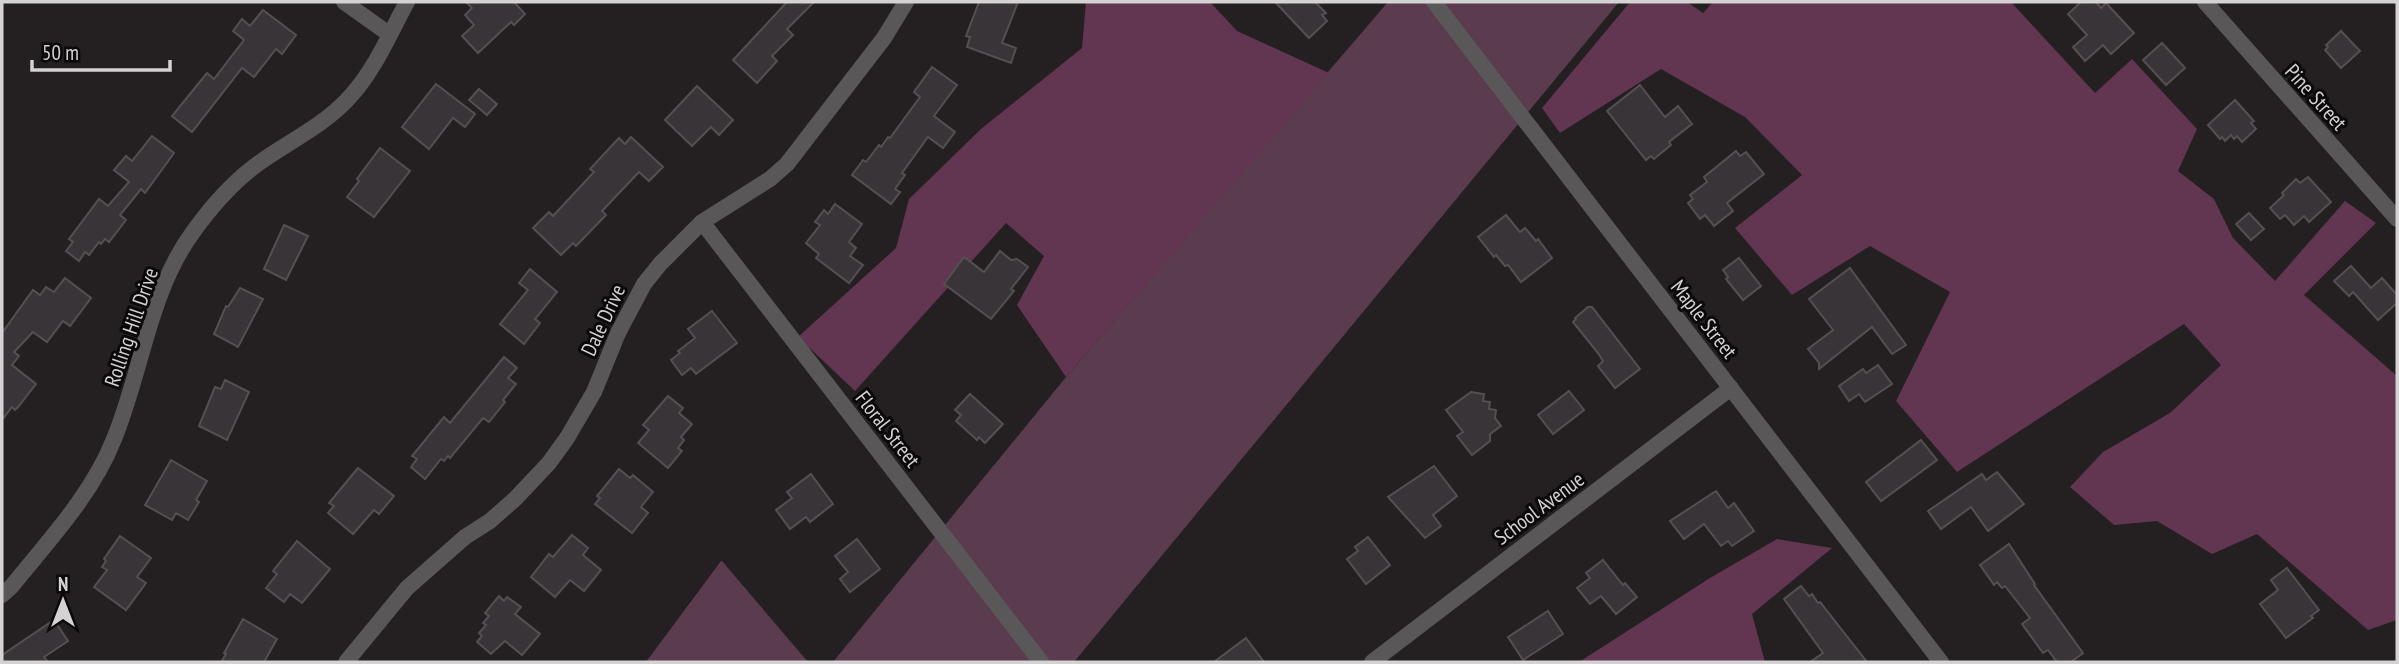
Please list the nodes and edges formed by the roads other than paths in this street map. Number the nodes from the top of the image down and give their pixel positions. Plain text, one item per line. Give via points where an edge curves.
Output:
1 (344, 2) edge
2 (407, 2) edge
3 (906, 2) edge
4 (1434, 2) edge
5 (2205, 2) edge
6 (389, 34) junction
7 (2397, 219) edge
8 (702, 222) junction
9 (1731, 388) junction
10 (2, 595) edge
11 (346, 662) edge
12 (1041, 662) edge
13 (1372, 662) edge
14 (1941, 662) edge

1 - 6 street
2 - 6 street, Rolling Hill Drive
3 - 8 street, Dale Drive via 884,38 787,164
4 - 9 street, Maple Street
5 - 7 street, Pine Street
6 - 10 street, Rolling Hill Drive via 346,101 258,164 193,232 166,279 124,414 99,472
8 - 11 street, Dale Drive via 644,284 594,392 548,463 514,499 407,588
8 - 12 street, Floral Street
9 - 13 street, School Avenue
9 - 14 street, Maple Street

